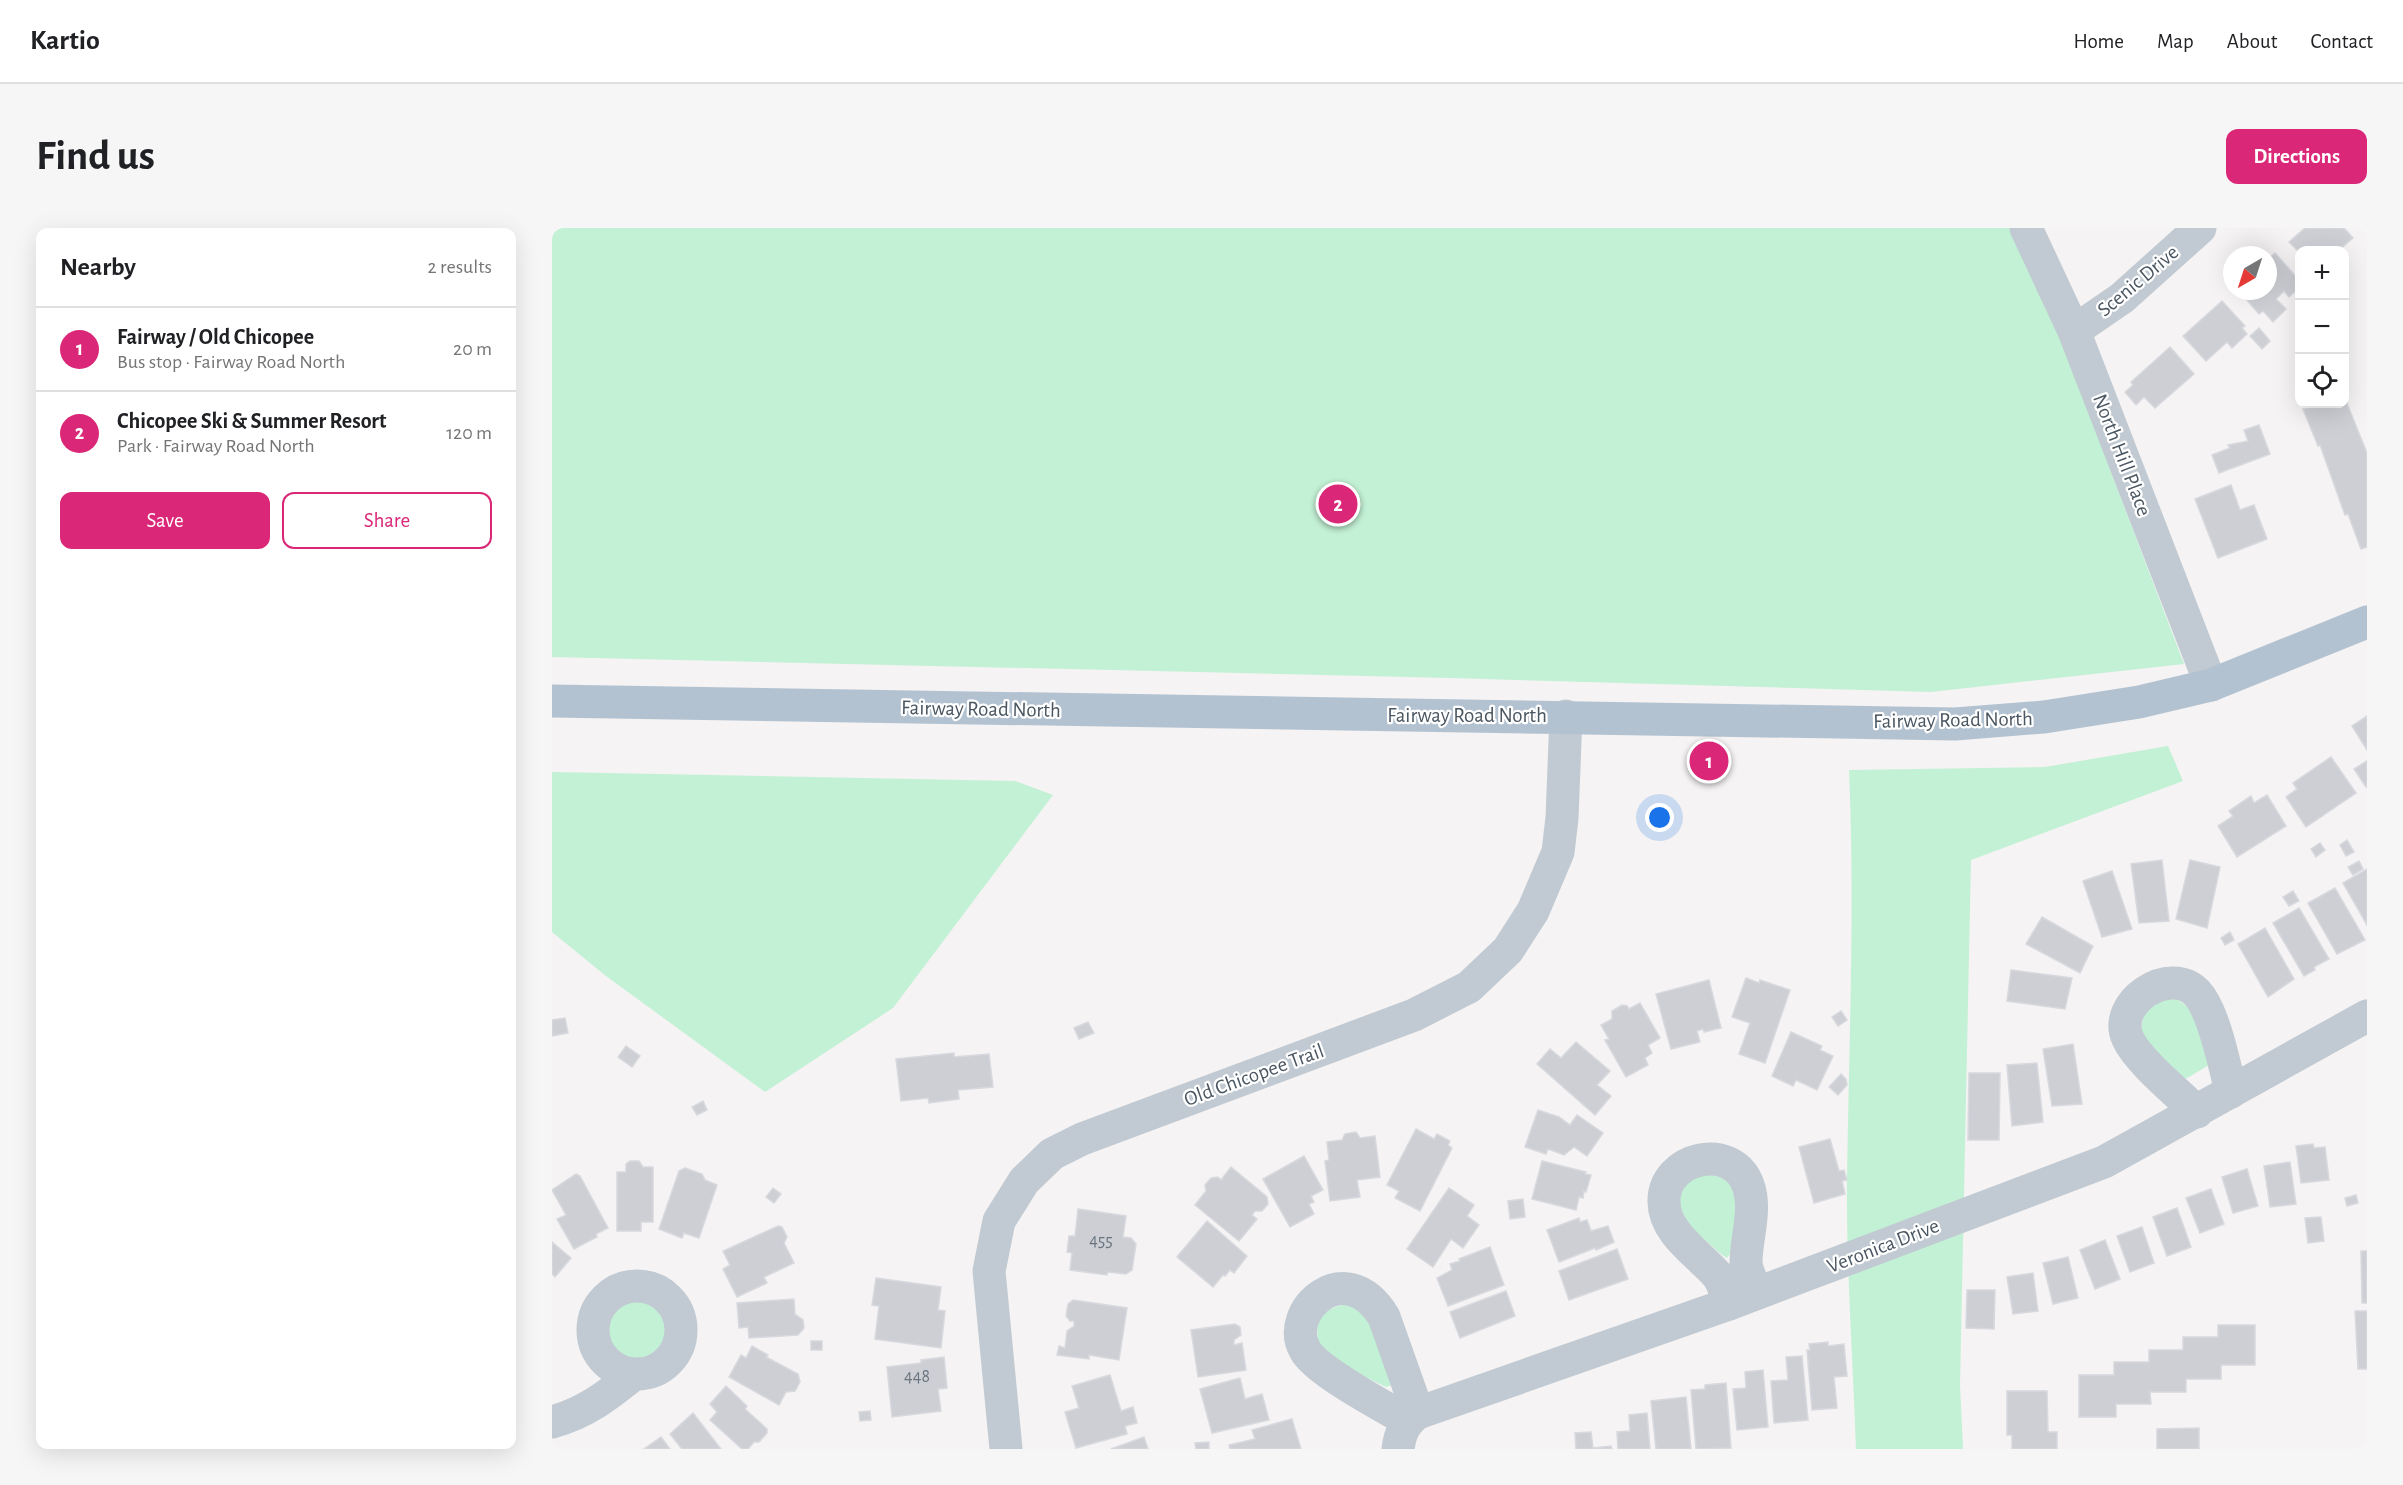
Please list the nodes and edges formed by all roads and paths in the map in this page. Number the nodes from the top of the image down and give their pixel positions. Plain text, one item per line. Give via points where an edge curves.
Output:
1 (2026, 228) edge
2 (2200, 228) edge
3 (2074, 331) junction
4 (2367, 622) edge
5 (2211, 685) junction
6 (552, 701) edge
7 (1566, 716) junction
8 (2367, 1016) edge
9 (2231, 1092) junction
10 (2198, 1112) junction
11 (633, 1375) dead end
12 (552, 1422) edge
13 (1408, 1428) edge
14 (1006, 1449) edge

1 - 3 street, North Hill Place
2 - 3 street, Scenic Drive via 2122,298
3 - 5 street, North Hill Place
4 - 5 main road, Fairway Road North
5 - 7 main road, Fairway Road North via 2139,702 2044,717 1955,724
6 - 7 main road, Fairway Road North
7 - 14 street, Old Chicopee Trail via 1558,852 1533,911 1508,950 1468,987 1414,1015 1082,1139 1052,1154 1024,1181 999,1221 989,1271
8 - 9 street, Veronica Drive
9 - 10 street, Veronica Drive
9 - 10 street via 2209,1013 2199,995 2177,982 2149,990 2130,1010 2126,1036 2164,1081
10 - 13 street, Veronica Drive via 2104,1162
11 - 12 street via 588,1409

